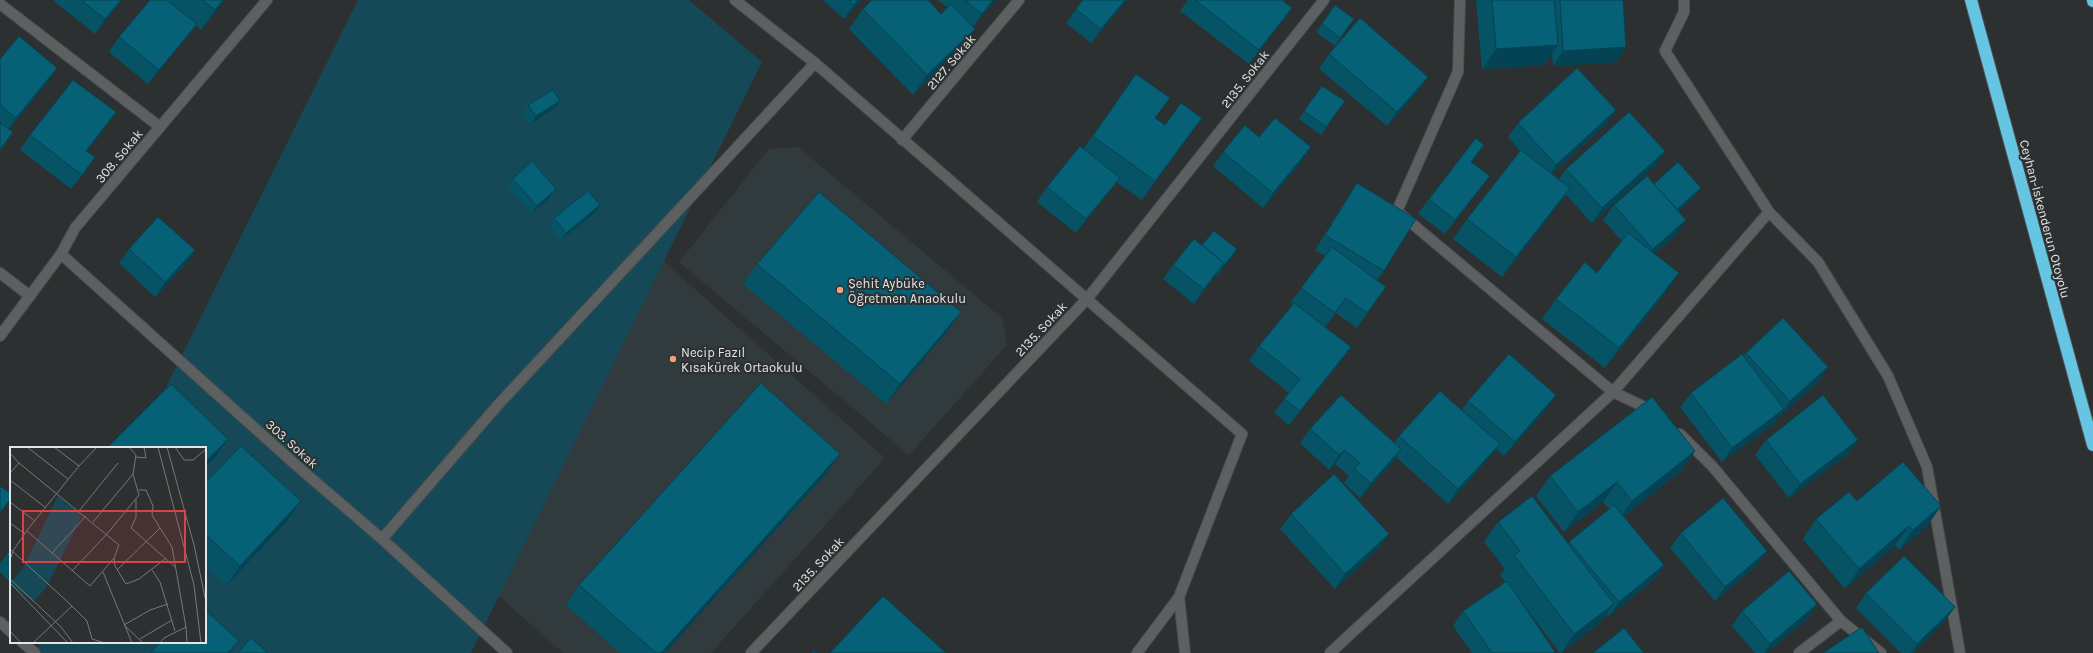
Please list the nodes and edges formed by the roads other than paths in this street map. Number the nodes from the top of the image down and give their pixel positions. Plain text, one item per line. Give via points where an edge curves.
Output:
1 (267, 0) edge
2 (735, 0) edge
3 (1019, 0) edge
4 (1324, 0) edge
5 (1460, 0) edge
6 (1684, 0) edge
7 (1971, 0) edge
8 (0, 4) edge
9 (815, 63) junction
10 (160, 128) junction
11 (902, 140) junction
12 (1769, 212) junction
13 (61, 254) junction
14 (0, 273) edge
15 (30, 296) junction
16 (1087, 299) junction
17 (0, 336) edge
18 (1612, 392) junction
19 (1660, 415) edge
20 (1670, 425) edge
21 (2093, 445) edge
22 (382, 539) junction
23 (1179, 597) junction
24 (1842, 621) junction
25 (0, 622) edge
26 (10, 631) edge
27 (23, 643) edge
28 (35, 653) edge
29 (507, 653) edge
30 (751, 653) edge
31 (1137, 653) edge
32 (1185, 653) edge
33 (1330, 653) edge
34 (1799, 653) edge
35 (1881, 653) edge
36 (1960, 653) edge

1 - 10 street, 308. Sokak
2 - 9 street
3 - 11 street, 2127. Sokak
4 - 16 street, 2135. Sokak
5 - 18 street via 1458,72 1397,211
6 - 12 street via 1684,12 1665,51
7 - 21 highway, Ceyhan-İskenderun Otoyolu
8 - 10 street
9 - 11 street
9 - 22 street via 497,406
10 - 13 street, 308. Sokak via 75,228
11 - 16 street
12 - 18 street
12 - 36 street via 1818,262 1888,376 1926,468
13 - 15 street, 308. Sokak
13 - 22 street, 303. Sokak
14 - 15 street
15 - 17 street, 308. Sokak
16 - 23 street via 1242,434
16 - 30 street, 2135. Sokak
18 - 19 street
18 - 33 street
20 - 24 street via 1713,468
22 - 29 street, 303. Sokak
23 - 31 street
23 - 32 street
24 - 34 street
24 - 35 street
25 - 26 street
27 - 28 street

